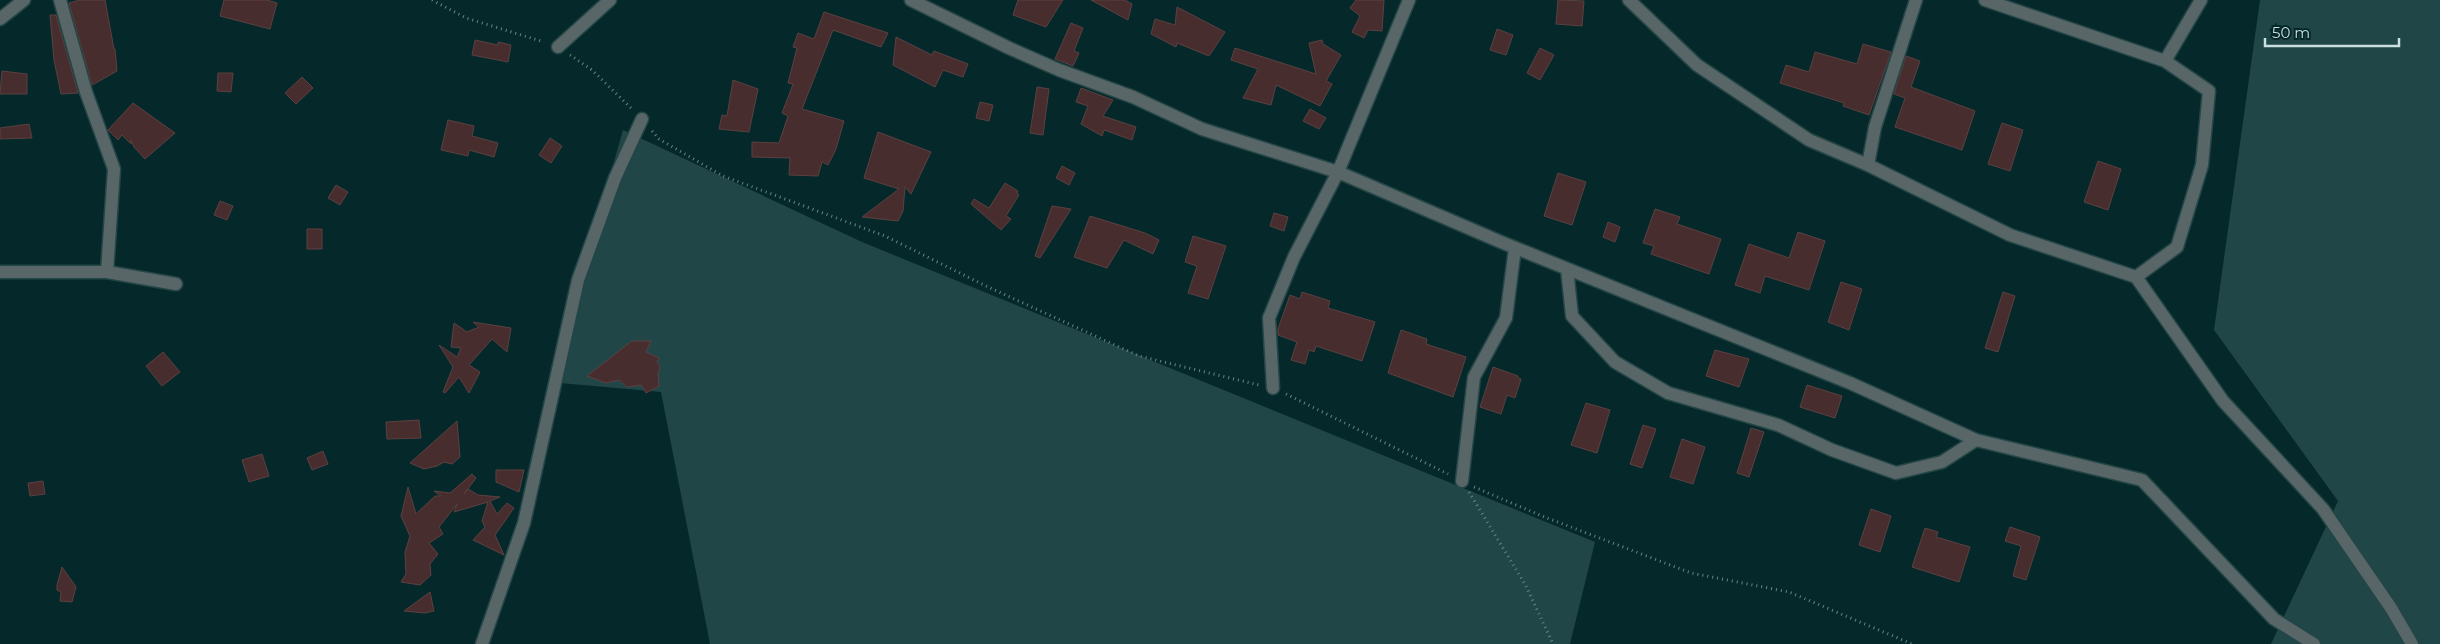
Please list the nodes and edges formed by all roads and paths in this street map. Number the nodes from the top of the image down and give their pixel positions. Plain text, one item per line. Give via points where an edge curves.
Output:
1 (24, 0) edge
2 (60, 0) edge
3 (432, 0) edge
4 (610, 0) edge
5 (911, 0) edge
6 (1409, 0) edge
7 (1629, 0) edge
8 (1916, 0) edge
9 (1985, 0) edge
10 (2201, 0) edge
11 (0, 19) edge
12 (558, 47) junction
13 (2165, 61) junction
14 (642, 119) junction
15 (1868, 165) junction
16 (1338, 172) junction
17 (1515, 248) junction
18 (1567, 269) junction
19 (0, 272) edge
20 (107, 272) junction
21 (2136, 277) junction
22 (176, 284) dead end
23 (1273, 388) junction
24 (1976, 440) junction
25 (1462, 482) junction
26 (482, 644) edge
27 (1553, 644) edge
28 (1912, 644) edge
29 (2314, 644) edge
30 (2412, 644) edge

1 - 11 street
2 - 20 street via 86,92 114,169
3 - 12 path via 466,18
4 - 12 street
5 - 16 street via 1009,48 1133,97 1202,129
6 - 16 street
7 - 15 street via 1697,66 1809,140
8 - 15 street via 1875,127
9 - 13 street
10 - 13 street
12 - 14 path via 592,70
13 - 21 street via 2209,91 2202,165 2177,247
14 - 23 path via 659,139 723,176 885,236 1139,356
14 - 26 street via 615,178 578,280 524,523
15 - 21 street via 2010,235
16 - 17 street
16 - 23 street via 1294,257 1270,318
17 - 18 street
17 - 25 street via 1506,318 1474,377
18 - 24 street via 1850,383
18 - 24 street via 1572,316 1615,362 1668,393 1778,425 1832,450 1896,473 1942,462
19 - 20 street
20 - 22 street
21 - 30 street via 2223,401 2323,509
23 - 25 path
24 - 29 street via 2142,480 2274,619
25 - 27 path via 1526,586
25 - 28 path via 1691,573 1789,592

